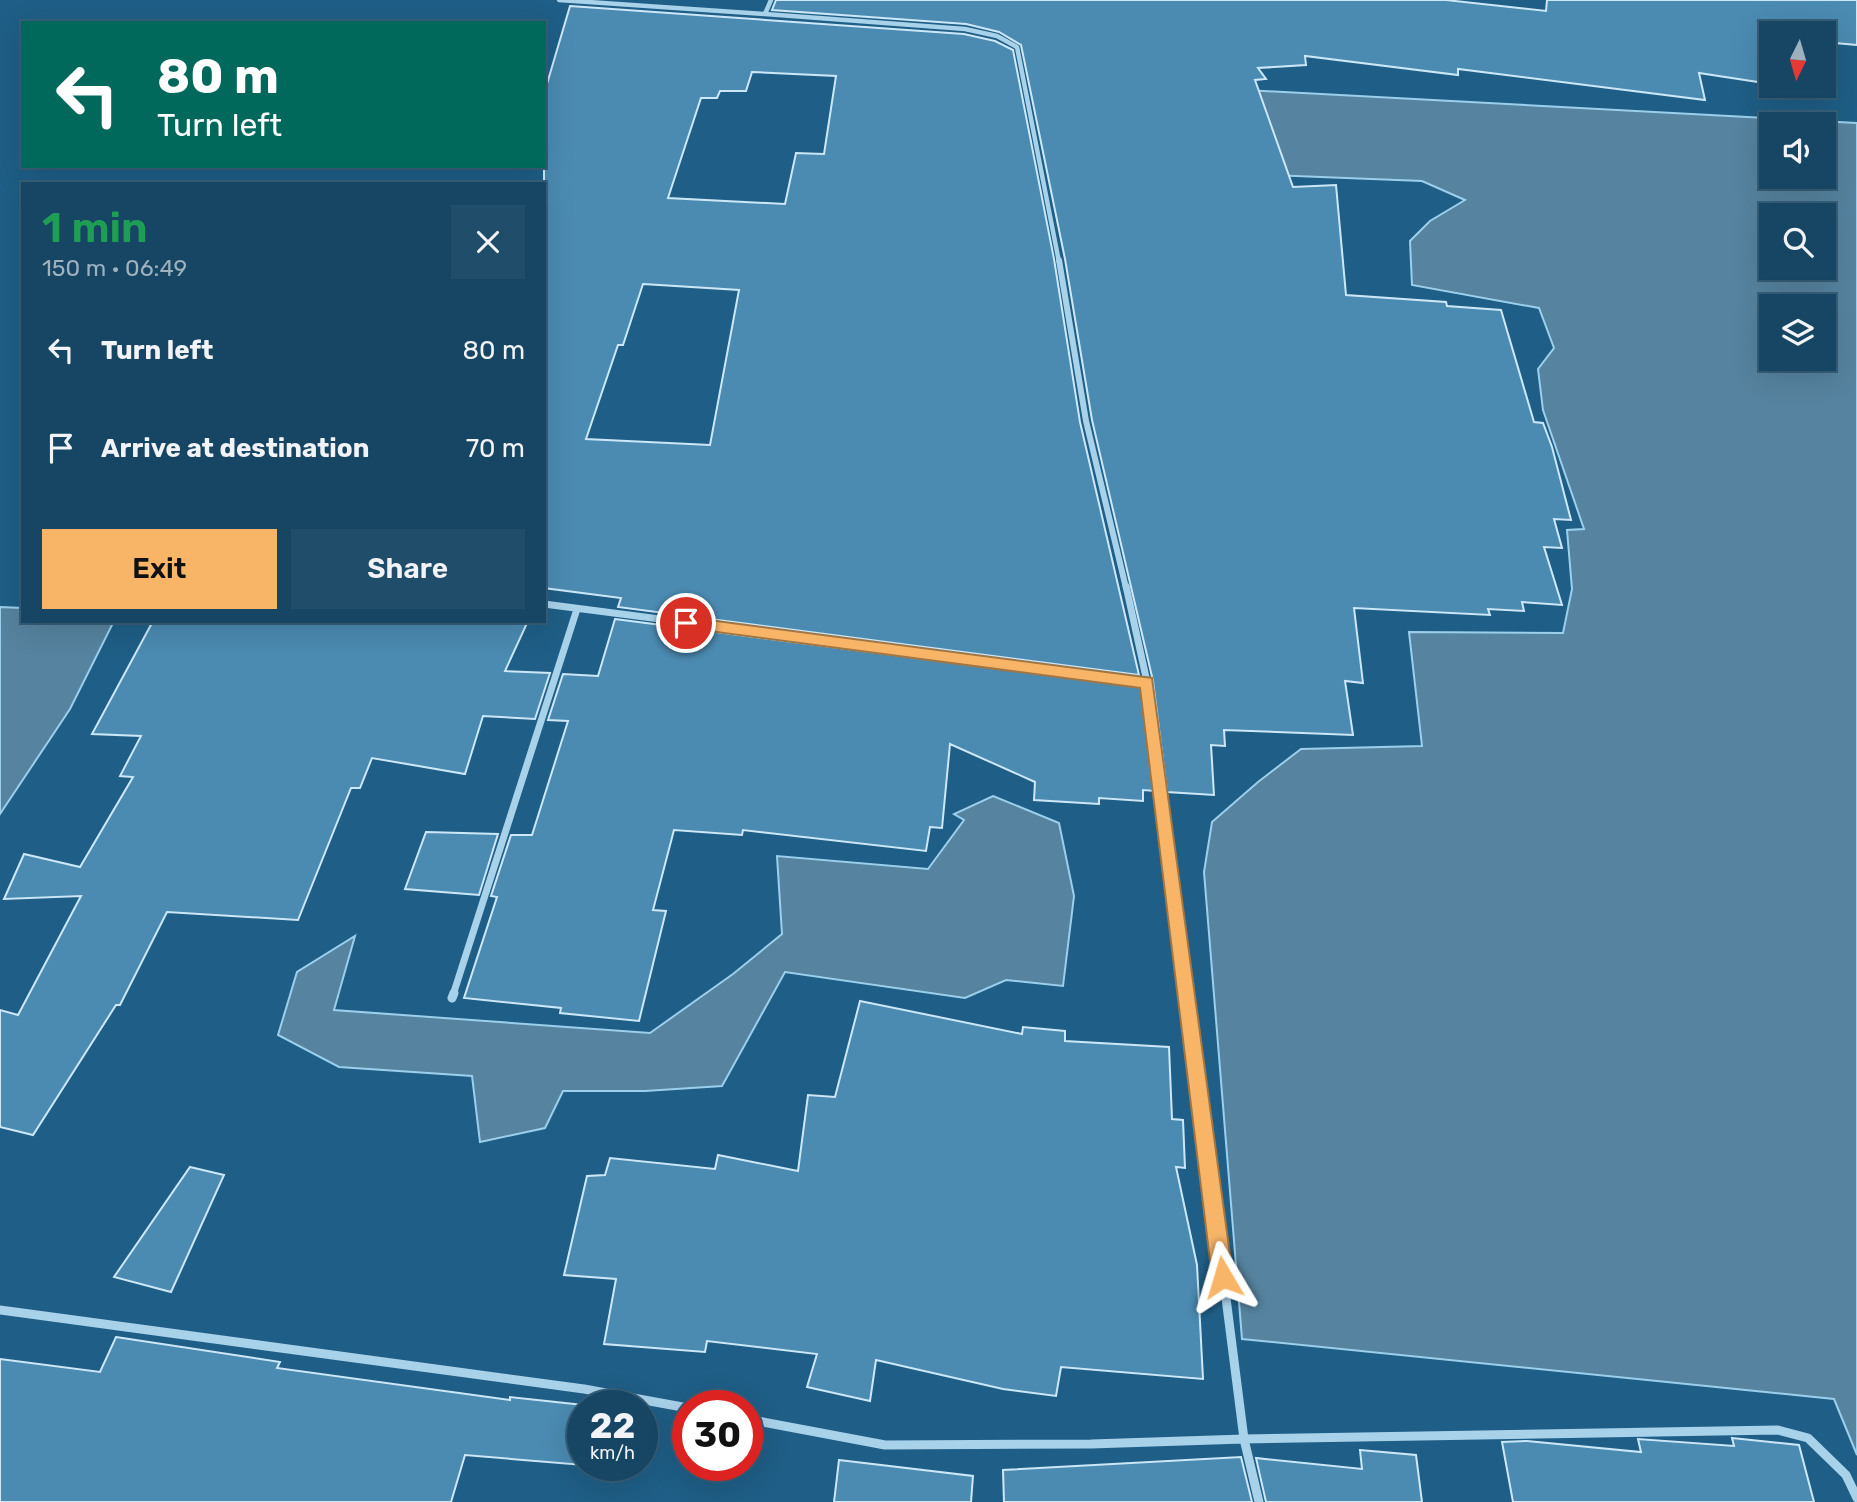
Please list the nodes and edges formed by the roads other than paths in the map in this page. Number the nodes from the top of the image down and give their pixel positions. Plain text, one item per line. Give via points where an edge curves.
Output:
1 (559, 0) edge
2 (771, 0) edge
3 (765, 14) junction
4 (546, 604) edge
5 (578, 609) junction
6 (1147, 682) junction
7 (452, 998) dead end
8 (0, 1310) edge
9 (672, 1405) edge
10 (763, 1422) edge
11 (1244, 1439) junction
12 (1857, 1498) edge
13 (1259, 1502) edge

1 - 3 street
2 - 3 street
3 - 6 street via 965,29 997,36 1017,47 1086,421
4 - 5 street
5 - 6 street
5 - 7 street
6 - 11 street
8 - 9 street via 584,1389
10 - 11 street via 885,1445
11 - 12 street via 1778,1430 1808,1438 1846,1475
11 - 13 street

